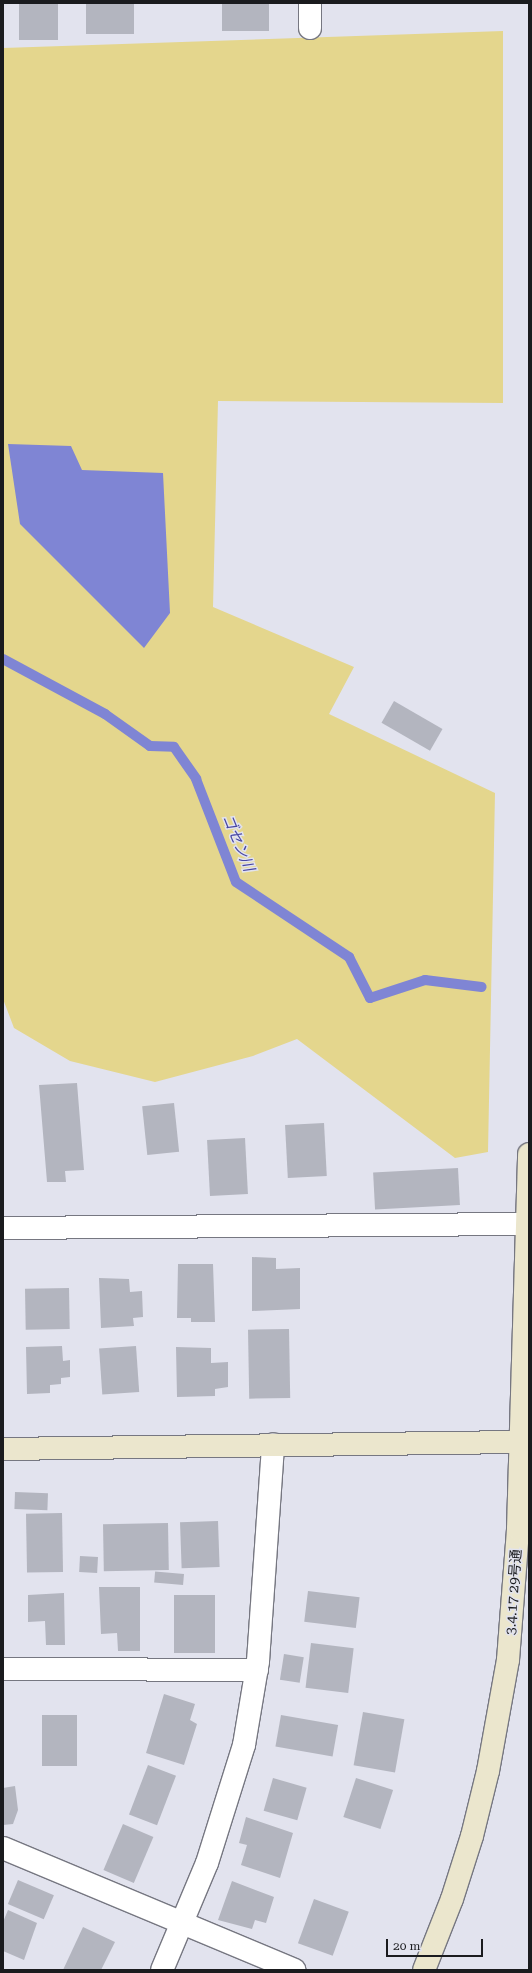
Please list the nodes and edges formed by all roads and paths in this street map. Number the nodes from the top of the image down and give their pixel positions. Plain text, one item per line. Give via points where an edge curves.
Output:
1 (310, 3) edge
2 (310, 28) dead end
3 (529, 1154) edge
4 (527, 1224) junction
5 (3, 1228) edge
6 (524, 1442) edge
7 (272, 1445) junction
8 (3, 1449) edge
9 (3, 1669) edge
10 (257, 1670) junction
11 (3, 1848) edge
12 (182, 1922) junction
13 (162, 1970) edge
14 (296, 1970) edge
15 (424, 1970) edge

1 - 2 street
3 - 4 street, 3.4.17 29号通
4 - 5 street
4 - 6 street, 3.4.17 29号通
6 - 7 street
6 - 15 street, 3.4.17 29号通 via 508,1660 499,1716 472,1836 452,1899
7 - 8 street
7 - 10 street
9 - 10 street
10 - 12 street via 244,1744 207,1863
11 - 12 street
12 - 13 street
12 - 14 street

